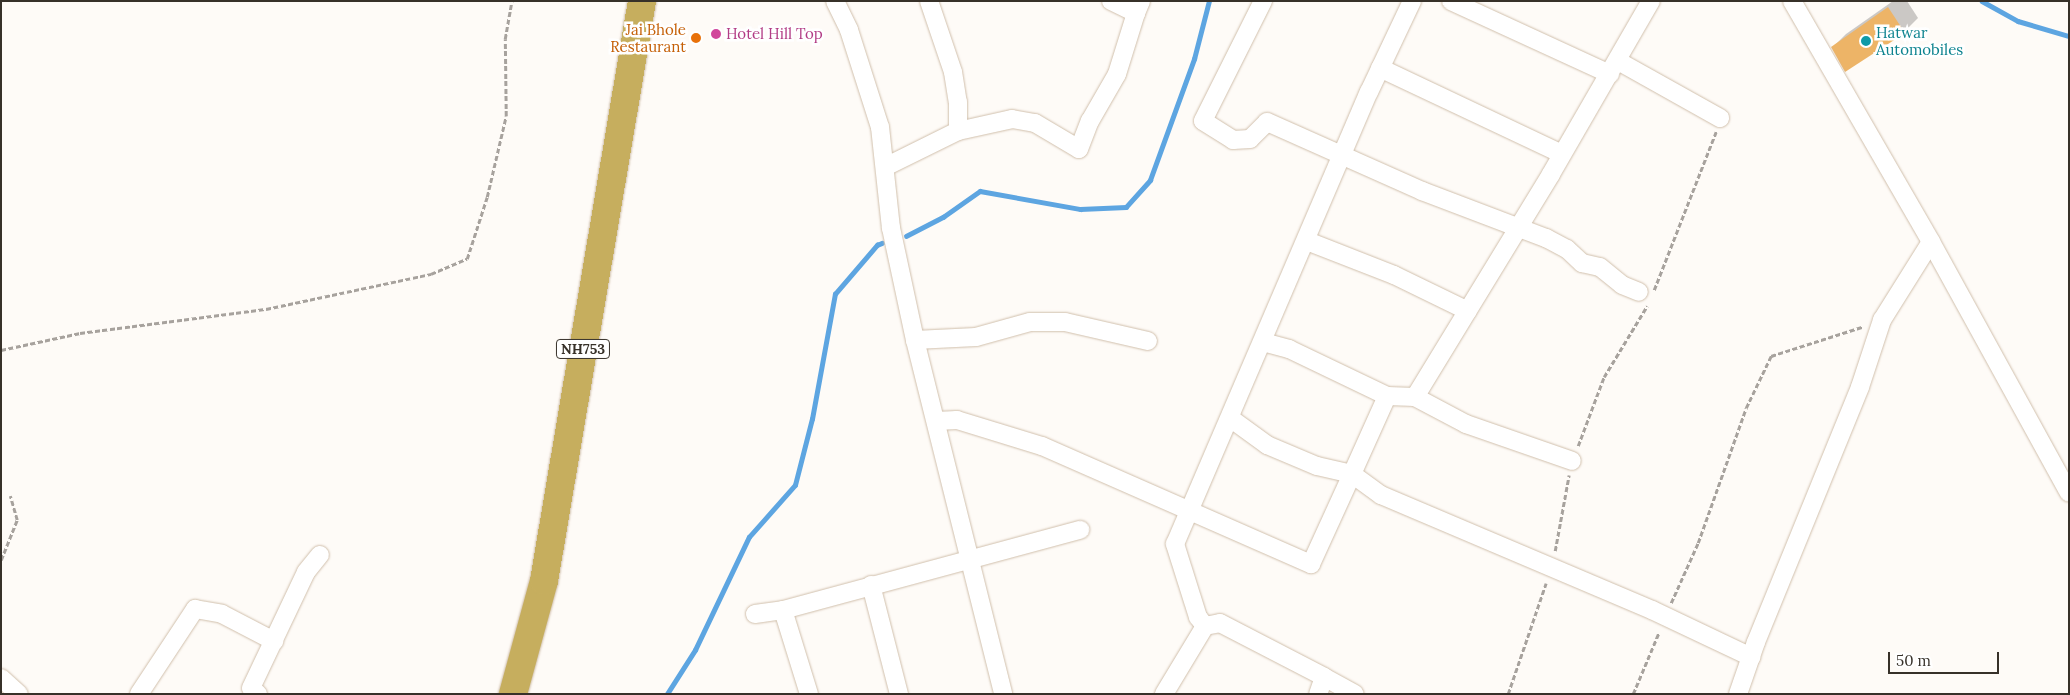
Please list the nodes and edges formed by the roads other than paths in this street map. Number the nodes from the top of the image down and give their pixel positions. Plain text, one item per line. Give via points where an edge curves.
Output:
1 (642, 1) edge
2 (835, 1) edge
3 (929, 1) edge
4 (1111, 1) edge
5 (1263, 1) edge
6 (1412, 1) edge
7 (1451, 1) edge
8 (1651, 1) edge
9 (1792, 1) edge
10 (1139, 7) edge
11 (1380, 68) junction
12 (1614, 68) junction
13 (1720, 118) road end
14 (958, 131) junction
15 (1343, 154) junction
16 (1562, 154) junction
17 (885, 167) junction
18 (1518, 226) junction
19 (1307, 241) junction
20 (1931, 242) junction
21 (1638, 292) dead end
22 (1468, 311) junction
23 (915, 340) junction
24 (1148, 341) dead end
25 (1263, 342) junction
26 (1388, 396) junction
27 (1415, 397) junction
28 (1230, 418) junction
29 (936, 421) junction
30 (1572, 461) road end
31 (1352, 474) junction
32 (2069, 492) edge
33 (1190, 509) junction
34 (1080, 530) dead end
35 (320, 555) dead end
36 (970, 559) junction
37 (871, 585) junction
38 (783, 610) junction
39 (755, 614) dead end
40 (1205, 626) junction
41 (274, 641) junction
42 (1751, 657) junction
43 (1, 678) edge
44 (1321, 686) edge
45 (252, 692) edge
46 (19, 694) edge
47 (139, 694) edge
48 (513, 694) edge
49 (809, 694) edge
50 (899, 694) edge
51 (1004, 694) edge
52 (1164, 694) edge
53 (1355, 694) edge
54 (1738, 694) edge

1 - 48 highway, NH753 via 544,581
2 - 17 street via 849,30 880,128
3 - 14 street via 953,72
4 - 10 street
5 - 15 street via 1203,121 1233,140 1250,139 1267,122
6 - 11 street
7 - 12 street
8 - 12 street
9 - 20 street
10 - 14 street via 1117,74 1090,121 1080,149 1035,123 1020,120
11 - 15 street
11 - 16 street
12 - 13 street
12 - 16 street
14 - 17 street
15 - 18 street via 1422,191
15 - 19 street
16 - 18 street
17 - 23 street via 891,228
18 - 21 street via 1567,249 1582,263 1600,267 1622,285
18 - 22 street
19 - 22 street via 1394,275
19 - 25 street
20 - 32 street
20 - 42 street via 1882,320 1860,387
22 - 27 street
23 - 24 street via 976,336 1030,322 1065,322
23 - 29 street
25 - 26 street via 1288,349
25 - 28 street
26 - 27 street
26 - 31 street
27 - 30 street via 1466,424
28 - 31 street via 1267,445 1317,466
28 - 33 street
29 - 33 street via 957,420 1042,446
29 - 36 street
31 - 33 street via 1310,564
31 - 42 street via 1381,495 1666,616
33 - 40 street via 1175,544 1198,617
34 - 36 street
35 - 41 street via 306,572
36 - 37 street
36 - 51 street
37 - 38 street
37 - 50 street
38 - 39 street
38 - 49 street
40 - 44 street via 1220,623
40 - 52 street
41 - 45 street
41 - 47 street via 222,614 195,609
42 - 54 street
43 - 46 street
44 - 53 street

